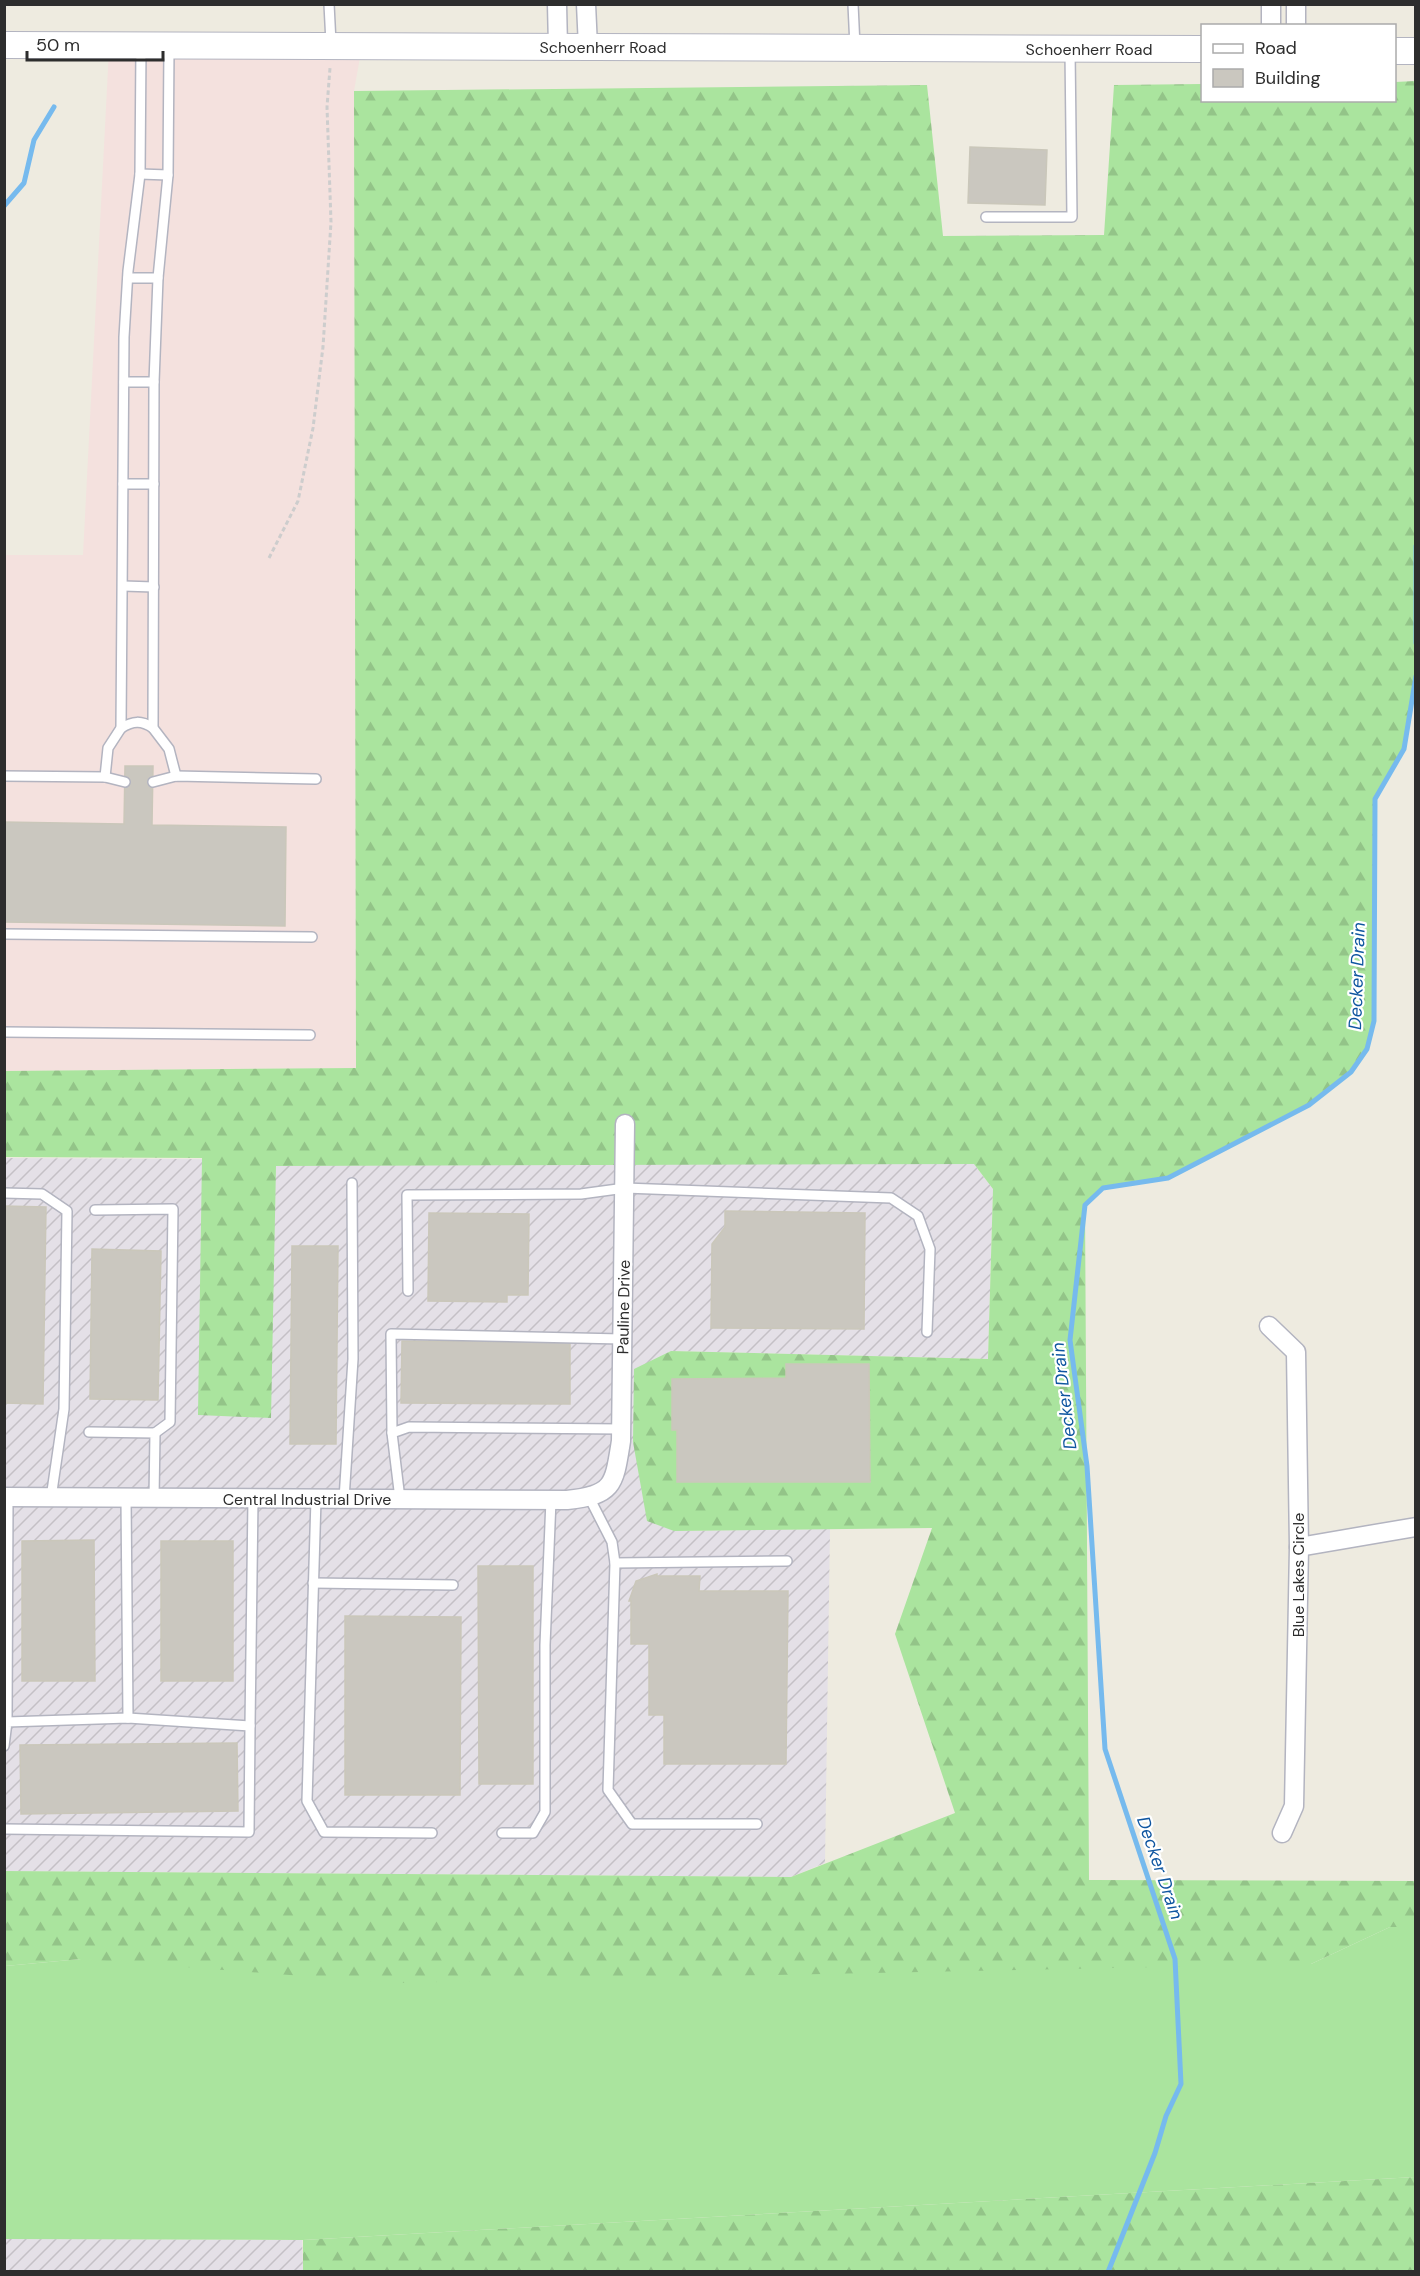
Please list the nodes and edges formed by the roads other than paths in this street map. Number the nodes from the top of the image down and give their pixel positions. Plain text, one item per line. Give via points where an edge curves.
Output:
1 (329, 4) edge
2 (556, 4) edge
3 (586, 4) edge
4 (853, 4) edge
5 (1271, 4) edge
6 (1296, 4) edge
7 (1271, 24) edge
8 (1296, 24) edge
9 (4, 45) edge
10 (141, 45) junction
11 (169, 45) junction
12 (331, 45) junction
13 (558, 47) junction
14 (588, 47) junction
15 (1070, 48) junction
16 (855, 49) junction
17 (1201, 49) edge
18 (1396, 51) edge
19 (1416, 51) edge
20 (140, 174) junction
21 (168, 175) junction
22 (986, 218) dead end
23 (128, 278) junction
24 (158, 278) junction
25 (124, 382) junction
26 (154, 382) junction
27 (123, 484) junction
28 (154, 484) junction
29 (123, 586) junction
30 (154, 587) junction
31 (121, 728) junction
32 (153, 728) junction
33 (4, 776) edge
34 (176, 776) junction
35 (105, 777) junction
36 (316, 779) dead end
37 (125, 782) dead end
38 (153, 782) dead end
39 (4, 934) edge
40 (312, 937) dead end
41 (4, 1032) edge
42 (310, 1035) dead end
43 (625, 1124) dead end
44 (352, 1183) dead end
45 (625, 1188) junction
46 (4, 1193) edge
47 (95, 1210) dead end
48 (408, 1291) dead end
49 (1269, 1326) dead end
50 (927, 1332) dead end
51 (622, 1339) junction
52 (621, 1429) junction
53 (88, 1432) dead end
54 (155, 1433) junction
55 (392, 1433) junction
56 (608, 1488) joint
57 (6, 1497) edge
58 (589, 1497) junction
59 (51, 1498) junction
60 (126, 1498) junction
61 (154, 1498) junction
62 (253, 1499) junction
63 (316, 1499) junction
64 (344, 1499) junction
65 (400, 1499) junction
66 (551, 1500) junction
67 (1416, 1527) edge
68 (1299, 1547) junction
69 (787, 1561) dead end
70 (615, 1563) junction
71 (313, 1583) junction
72 (453, 1585) dead end
73 (128, 1718) junction
74 (7, 1722) junction
75 (250, 1726) junction
76 (4, 1746) edge
77 (757, 1824) dead end
78 (4, 1829) edge
79 (432, 1833) dead end
80 (502, 1833) dead end
81 (1282, 1833) dead end

1 - 12 lane
2 - 13 street
3 - 14 street
4 - 16 lane
5 - 7 street
6 - 8 street
9 - 10 street, Schoenherr Road
10 - 11 street, Schoenherr Road
10 - 20 lane
11 - 12 street, Schoenherr Road
11 - 21 lane
12 - 13 street, Schoenherr Road
13 - 14 street, Schoenherr Road
14 - 16 street, Schoenherr Road
15 - 16 street, Schoenherr Road
15 - 17 street, Schoenherr Road
15 - 22 lane via 1072,217
18 - 19 street
20 - 21 lane
20 - 23 lane
21 - 24 lane
23 - 24 lane
23 - 25 lane
24 - 26 lane
25 - 26 lane
25 - 27 lane
26 - 28 lane
27 - 28 lane
27 - 29 lane
28 - 30 lane
29 - 30 lane
29 - 31 lane
30 - 32 lane
31 - 32 lane via 130,722 144,722
31 - 35 lane via 108,748
32 - 34 lane via 169,749
33 - 35 lane
34 - 36 lane
34 - 38 lane
35 - 37 lane
39 - 40 lane
41 - 42 lane
43 - 45 street, Pauline Drive
44 - 64 lane via 353,1359
45 - 48 lane via 581,1194 407,1195
45 - 50 lane via 891,1198 918,1216 930,1249
45 - 51 street, Pauline Drive
46 - 59 lane via 42,1194 67,1211 64,1409
47 - 54 lane via 173,1209 170,1422
49 - 68 street, Blue Lakes Circle via 1296,1352
51 - 52 street, Pauline Drive
51 - 55 lane via 391,1334
52 - 55 lane via 409,1426
52 - 56 street, Pauline Drive via 617,1469
53 - 54 lane
54 - 61 lane
55 - 65 lane
56 - 58 street, Central Industrial Drive
57 - 59 street, Central Industrial Drive
57 - 74 lane
58 - 66 street, Central Industrial Drive
58 - 70 lane via 612,1542
59 - 60 street, Central Industrial Drive
60 - 61 street, Central Industrial Drive
60 - 73 lane
61 - 62 street, Central Industrial Drive
62 - 63 street, Central Industrial Drive
62 - 75 lane
63 - 64 street, Central Industrial Drive
63 - 71 lane
64 - 65 street, Central Industrial Drive
65 - 66 street, Central Industrial Drive
66 - 80 lane via 545,1645 545,1812 533,1833
67 - 68 street
68 - 81 street, Blue Lakes Circle via 1294,1806
69 - 70 lane
70 - 77 lane via 609,1790 632,1824
71 - 72 lane
71 - 79 lane via 307,1801 324,1832
73 - 74 lane
73 - 75 lane
74 - 76 lane
75 - 78 lane via 249,1832

